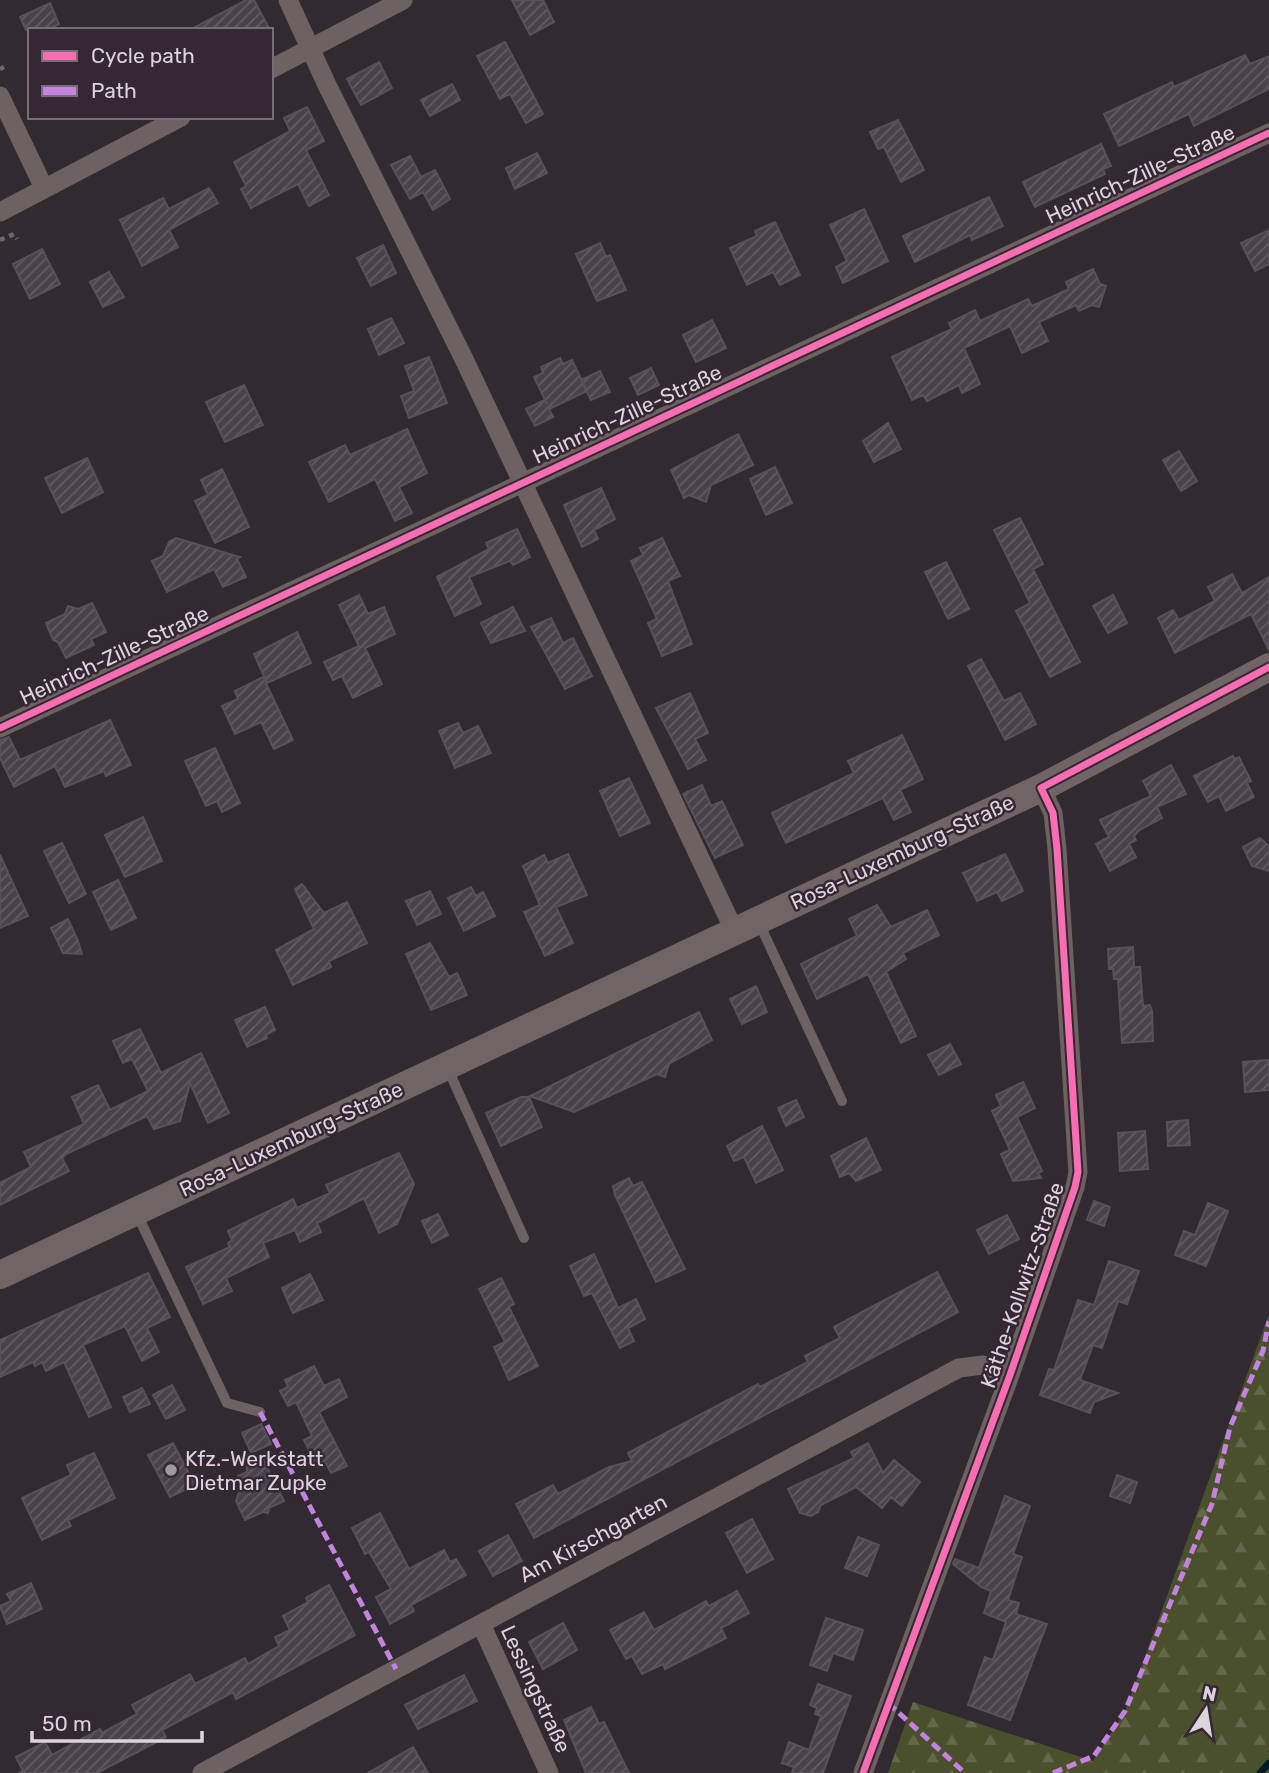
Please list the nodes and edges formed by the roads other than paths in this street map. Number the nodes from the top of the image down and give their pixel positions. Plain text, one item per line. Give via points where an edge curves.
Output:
1 (288, 0) edge
2 (404, 0) edge
3 (309, 49) junction
4 (273, 68) edge
5 (0, 96) edge
6 (177, 119) edge
7 (1269, 133) edge
8 (44, 188) junction
9 (0, 212) edge
10 (523, 483) junction
11 (1269, 667) edge
12 (0, 728) edge
13 (1041, 788) junction
14 (746, 924) junction
15 (447, 1066) junction
16 (842, 1101) dead end
17 (136, 1212) junction
18 (524, 1238) dead end
19 (0, 1275) edge
20 (1010, 1375) junction
21 (260, 1412) dead end
22 (481, 1624) junction
23 (202, 1773) edge
24 (549, 1773) edge
25 (863, 1773) edge

1 - 3 street, Heinrich-Zille-Straße
2 - 3 street
3 - 4 street
3 - 10 street, Heinrich-Zille-Straße
5 - 8 street
6 - 8 street
7 - 10 street, Heinrich-Zille-Straße
8 - 9 street
10 - 12 street, Heinrich-Zille-Straße
10 - 14 street, Heinrich-Zille-Straße
11 - 13 street, Rosa-Luxemburg-Straße
13 - 14 street, Rosa-Luxemburg-Straße
13 - 20 street, Käthe-Kollwitz-Straße via 1053,813 1057,849 1078,1172
14 - 15 street, Rosa-Luxemburg-Straße
14 - 16 lane
15 - 17 street, Rosa-Luxemburg-Straße
15 - 18 lane
17 - 19 street, Rosa-Luxemburg-Straße
17 - 21 lane via 228,1403
20 - 22 street, Am Kirschgarten via 983,1365 959,1368
20 - 25 street, Käthe-Kollwitz-Straße
22 - 23 street, Am Kirschgarten
22 - 24 street, Lessingstraße

